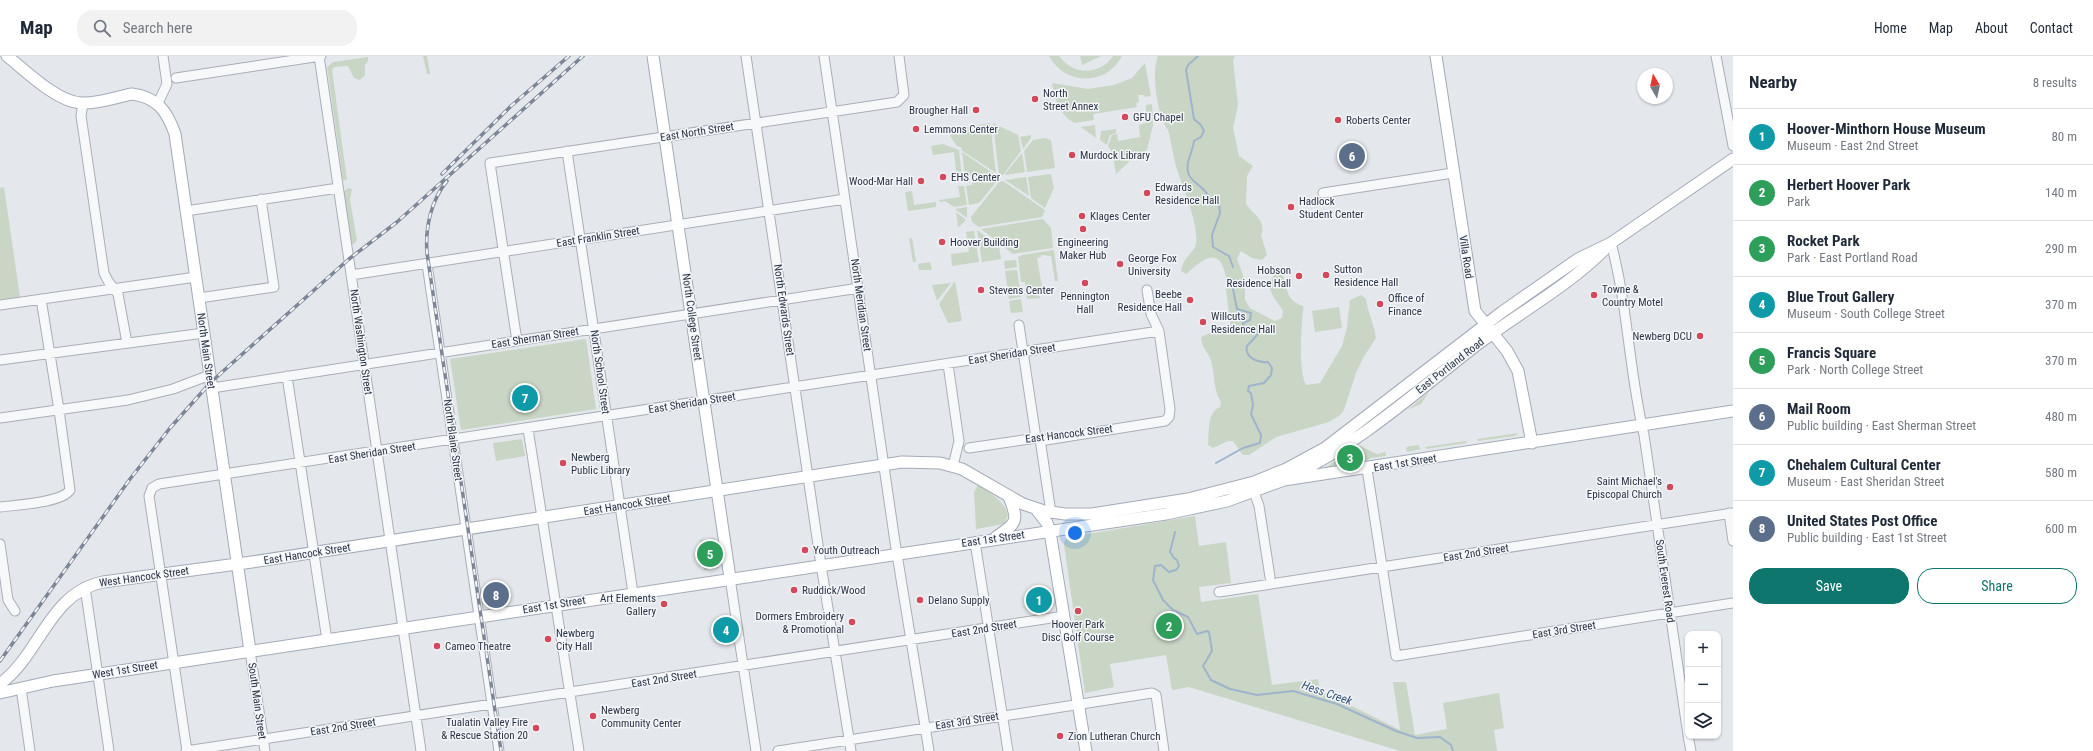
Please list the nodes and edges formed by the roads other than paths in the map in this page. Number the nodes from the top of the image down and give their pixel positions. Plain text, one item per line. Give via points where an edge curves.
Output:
1 (7, 56) edge
2 (163, 56) edge
3 (320, 56) edge
4 (653, 56) edge
5 (746, 56) edge
6 (824, 56) edge
7 (899, 56) edge
8 (1436, 56) edge
9 (1716, 56) edge
10 (176, 78) dead end
11 (83, 103) junction
12 (158, 103) junction
13 (832, 112) junction
14 (756, 123) junction
15 (665, 137) junction
16 (1733, 146) edge
17 (567, 151) junction
18 (1733, 159) edge
19 (1454, 173) junction
20 (338, 188) junction
21 (1322, 193) dead end
22 (845, 199) junction
23 (261, 200) junction
24 (186, 211) junction
25 (769, 211) junction
26 (678, 225) junction
27 (580, 240) junction
28 (1611, 243) junction
29 (504, 252) junction
30 (427, 264) junction
31 (351, 276) junction
32 (196, 277) junction
33 (858, 288) junction
34 (114, 289) junction
35 (1147, 290) dead end
36 (199, 298) junction
37 (41, 299) junction
38 (782, 300) junction
39 (0, 306) edge
40 (691, 314) junction
41 (1485, 324) junction
42 (1019, 325) dead end
43 (593, 329) junction
44 (1159, 331) junction
45 (204, 333) junction
46 (1493, 333) junction
47 (517, 341) junction
48 (127, 342) junction
49 (1023, 352) junction
50 (49, 353) junction
51 (440, 353) junction
52 (0, 360) edge
53 (364, 364) junction
54 (948, 364) junction
55 (210, 375) junction
56 (287, 376) junction
57 (871, 376) junction
58 (212, 388) junction
59 (795, 388) junction
60 (704, 402) junction
61 (60, 410) junction
62 (1733, 411) edge
63 (606, 416) junction
64 (0, 418) edge
65 (1642, 426) junction
66 (528, 429) junction
67 (1038, 439) junction
68 (453, 440) junction
69 (1532, 443) junction
70 (969, 448) dead end
71 (377, 452) junction
72 (300, 464) junction
73 (884, 465) junction
74 (953, 466) junction
75 (1367, 469) junction
76 (225, 475) junction
77 (1285, 475) junction
78 (808, 477) junction
79 (716, 491) junction
80 (1254, 492) junction
81 (1009, 497) junction
82 (620, 506) junction
83 (0, 507) edge
84 (1036, 509) junction
85 (1051, 513) junction
86 (1731, 513) edge
87 (1092, 514) junction
88 (543, 517) junction
89 (1657, 525) junction
90 (466, 529) junction
91 (1050, 532) junction
92 (994, 539) junction
93 (390, 541) junction
94 (1733, 541) edge
95 (975, 542) junction
96 (0, 544) edge
97 (314, 552) junction
98 (897, 553) junction
99 (238, 564) junction
100 (821, 565) junction
101 (1382, 568) junction
102 (161, 574) junction
103 (1270, 576) dead end
104 (730, 578) junction
105 (85, 587) junction
106 (1220, 592) dead end
107 (633, 593) junction
108 (1733, 603) edge
109 (556, 605) junction
110 (15, 611) dead end
111 (1670, 614) junction
112 (480, 616) junction
113 (1064, 616) junction
114 (403, 628) junction
115 (988, 628) junction
116 (327, 640) junction
117 (911, 640) junction
118 (250, 651) junction
119 (835, 652) junction
120 (174, 663) junction
121 (20, 665) junction
122 (743, 667) junction
123 (98, 675) junction
124 (0, 684) edge
125 (21, 688) junction
126 (0, 693) edge
127 (570, 693) junction
128 (1078, 704) junction
129 (492, 705) junction
130 (416, 716) junction
131 (1002, 716) junction
132 (1685, 716) edge
133 (925, 728) junction
134 (1689, 739) edge
135 (263, 740) junction
136 (849, 740) junction
137 (30, 751) edge
138 (109, 751) edge
139 (186, 751) edge
140 (265, 751) edge
141 (421, 751) edge
142 (499, 751) edge
143 (579, 751) edge
144 (756, 751) edge
145 (778, 751) edge
146 (851, 751) edge
147 (929, 751) edge
148 (1008, 751) edge
149 (1086, 751) edge
150 (1164, 751) edge
151 (1691, 751) edge

1 - 11 main road via 62,98
2 - 12 street via 167,84
3 - 10 street
3 - 20 street, North Washington Street
4 - 15 main road, North College Street
5 - 14 street, North Edwards Street
6 - 13 street, North Meridian Street
7 - 13 street, East North Street via 904,92 902,98 897,102
8 - 19 main road, Villa Road
9 - 16 street
11 - 12 main road via 132,94 150,98
11 - 34 street via 81,116 104,273
12 - 24 main road, North Main Street via 170,120 175,134
13 - 14 street, East North Street
13 - 22 street, North Meridian Street
14 - 15 street, East North Street
14 - 25 street, North Edwards Street
15 - 17 street, East North Street
15 - 26 main road, North College Street
17 - 27 street, North School Street
17 - 29 street, East North Street via 490,163
18 - 28 main road, East Portland Road
19 - 21 street
19 - 41 main road, Villa Road via 1475,311
20 - 23 street
20 - 31 street, North Washington Street
22 - 25 street, East Franklin Street
22 - 33 street, North Meridian Street
23 - 24 street
23 - 36 street via 274,287
24 - 32 main road, North Main Street
25 - 26 street, East Franklin Street
25 - 38 street, North Edwards Street
26 - 27 street, East Franklin Street
26 - 40 main road, North College Street
27 - 29 street, East Franklin Street
27 - 43 street, North School Street
28 - 41 main road, East Portland Road via 1578,259
28 - 46 main road, East Portland Road via 1585,269
28 - 65 street, South Everest Road
29 - 30 street, East Franklin Street
29 - 47 street
30 - 31 street, East Franklin Street
30 - 51 street, North Blaine Street
31 - 53 street, North Washington Street
32 - 34 street
32 - 36 main road, North Main Street
33 - 38 street, East Sherman Street
33 - 57 street, North Meridian Street
34 - 37 street
34 - 48 street via 120,299
35 - 44 street via 1151,314
36 - 45 main road, North Main Street
37 - 39 street
37 - 50 street
38 - 40 street, East Sherman Street
38 - 59 street, North Edwards Street
40 - 43 street, East Sherman Street
40 - 60 main road, North College Street
41 - 46 main road, Villa Road
41 - 77 main road, East Portland Road via 1342,436
42 - 49 street
43 - 47 street, East Sherman Street
43 - 63 street, North School Street
44 - 49 street, East Sheridan Street
44 - 67 street, East Hancock Street via 1170,409 1169,417 1165,421
45 - 48 street
45 - 55 main road, North Main Street
46 - 69 main road, Villa Road via 1518,371
46 - 77 main road, East Portland Road via 1361,436 1328,457
47 - 51 street, East Sherman Street
48 - 50 street
49 - 54 street, East Sheridan Street
49 - 67 street
50 - 52 street
50 - 61 street
51 - 53 street, East Sherman Street
51 - 68 street, North Blaine Street
53 - 56 street, East Sherman Street
53 - 71 street, North Washington Street
54 - 57 street, East Sheridan Street
54 - 74 street via 959,441
55 - 58 main road, North Main Street
55 - 61 street via 159,393
56 - 58 street, East Sherman Street
56 - 72 street
57 - 59 street, East Sheridan Street
57 - 73 street, North Meridian Street
58 - 76 main road, North Main Street
59 - 60 street, East Sheridan Street
59 - 78 street, North Edwards Street
60 - 63 street, East Sheridan Street
60 - 79 main road, North College Street
61 - 64 street
61 - 83 street via 70,486 67,494 57,498
62 - 65 main road, East 1st Street
63 - 66 street, East Sheridan Street
63 - 82 street, North School Street
65 - 69 main road, East 1st Street
65 - 89 street, South Everest Road
66 - 68 street, East Sheridan Street
66 - 88 street
67 - 70 street, East Hancock Street
67 - 85 street
68 - 71 street, East Sheridan Street
68 - 90 street, North Blaine Street
69 - 75 main road, East 1st Street
71 - 72 street, East Sheridan Street
71 - 93 street, North Washington Street
72 - 76 street, East Sheridan Street
72 - 97 street
73 - 74 main road, East Hancock Street via 922,462
73 - 78 main road, East Hancock Street
73 - 98 street, North Meridian Street
74 - 81 main road, East Hancock Street via 986,481
75 - 77 main road, East 1st Street
75 - 101 street
76 - 99 main road, North Main Street
76 - 102 street, East Sheridan Street via 159,484 152,488 149,496
77 - 80 main road, East 1st Street
77 - 87 main road, East 1st Street via 1223,492
78 - 79 main road, East Hancock Street
78 - 100 street, North Edwards Street
79 - 82 main road, East Hancock Street
79 - 104 main road, North College Street
80 - 91 main road, East 1st Street via 1178,512
80 - 103 street via 1259,506
81 - 84 main road, East 1st Street
81 - 92 main road via 1016,520 1010,528
82 - 88 main road, East Hancock Street
82 - 107 street, North School Street
84 - 85 main road, East 1st Street
84 - 91 main road via 1047,523
85 - 87 main road, East 1st Street
86 - 89 street, East 2nd Street
86 - 94 street
87 - 91 main road via 1059,525
88 - 90 main road, East Hancock Street
88 - 109 street
89 - 101 street, East 2nd Street
89 - 111 street, South Everest Road
90 - 93 main road, East Hancock Street
90 - 112 street, North Blaine Street
91 - 92 main road, East 1st Street
91 - 113 main road
92 - 95 main road, East 1st Street
93 - 97 main road, East Hancock Street
93 - 114 street, North Washington Street
95 - 98 main road, East 1st Street
95 - 115 street
96 - 110 street via 8,600
97 - 99 main road, East Hancock Street
97 - 116 street
98 - 100 main road, East 1st Street
98 - 117 street, North Meridian Street
99 - 102 main road, West Hancock Street
99 - 118 main road, North Main Street
100 - 104 main road, East 1st Street
100 - 119 street, North Edwards Street
101 - 106 street, East 2nd Street
101 - 111 street, East 3rd Street via 1396,656
102 - 105 main road, West Hancock Street
102 - 120 street
104 - 107 main road, East 1st Street
104 - 122 street
105 - 121 main road, West Hancock Street via 70,597 57,612
105 - 123 street
107 - 109 main road, East 1st Street
108 - 111 street, East 3rd Street
109 - 112 main road, East 1st Street
109 - 127 street
111 - 132 street, South Everest Road
112 - 114 main road, East 1st Street
112 - 129 street, North Blaine Street
113 - 115 street, East 2nd Street
113 - 128 main road
114 - 116 main road, East 1st Street
114 - 130 street, North Washington Street
115 - 117 street, East 2nd Street
115 - 131 street
116 - 118 main road, East 1st Street
117 - 119 street, East 2nd Street
117 - 133 street, North Meridian Street
118 - 120 main road, West 1st Street
118 - 135 street, South Main Street
119 - 122 street, East 2nd Street
119 - 136 street, North Edwards Street
120 - 123 main road, West 1st Street
120 - 139 street
121 - 124 main road, West Hancock Street
121 - 125 main road
122 - 127 street, East 2nd Street
122 - 144 street
123 - 125 main road, West 1st Street via 53,680
123 - 138 street
125 - 126 main road, West 1st Street
125 - 137 street
127 - 129 street, East 2nd Street
127 - 143 street
128 - 131 street, East 3rd Street
128 - 149 main road
128 - 150 street, East 3rd Street via 1152,692 1156,695
129 - 130 street, East 2nd Street
129 - 142 street, North Blaine Street
130 - 135 street, East 2nd Street
130 - 141 street, North Washington Street
131 - 133 street, East 3rd Street
131 - 148 street
133 - 136 street, East 3rd Street
133 - 147 street, North Meridian Street
134 - 151 street, South Everest Road
135 - 139 street, East 2nd Street
135 - 140 street, South Main Street
136 - 145 street, East 3rd Street
136 - 146 street, North Edwards Street

